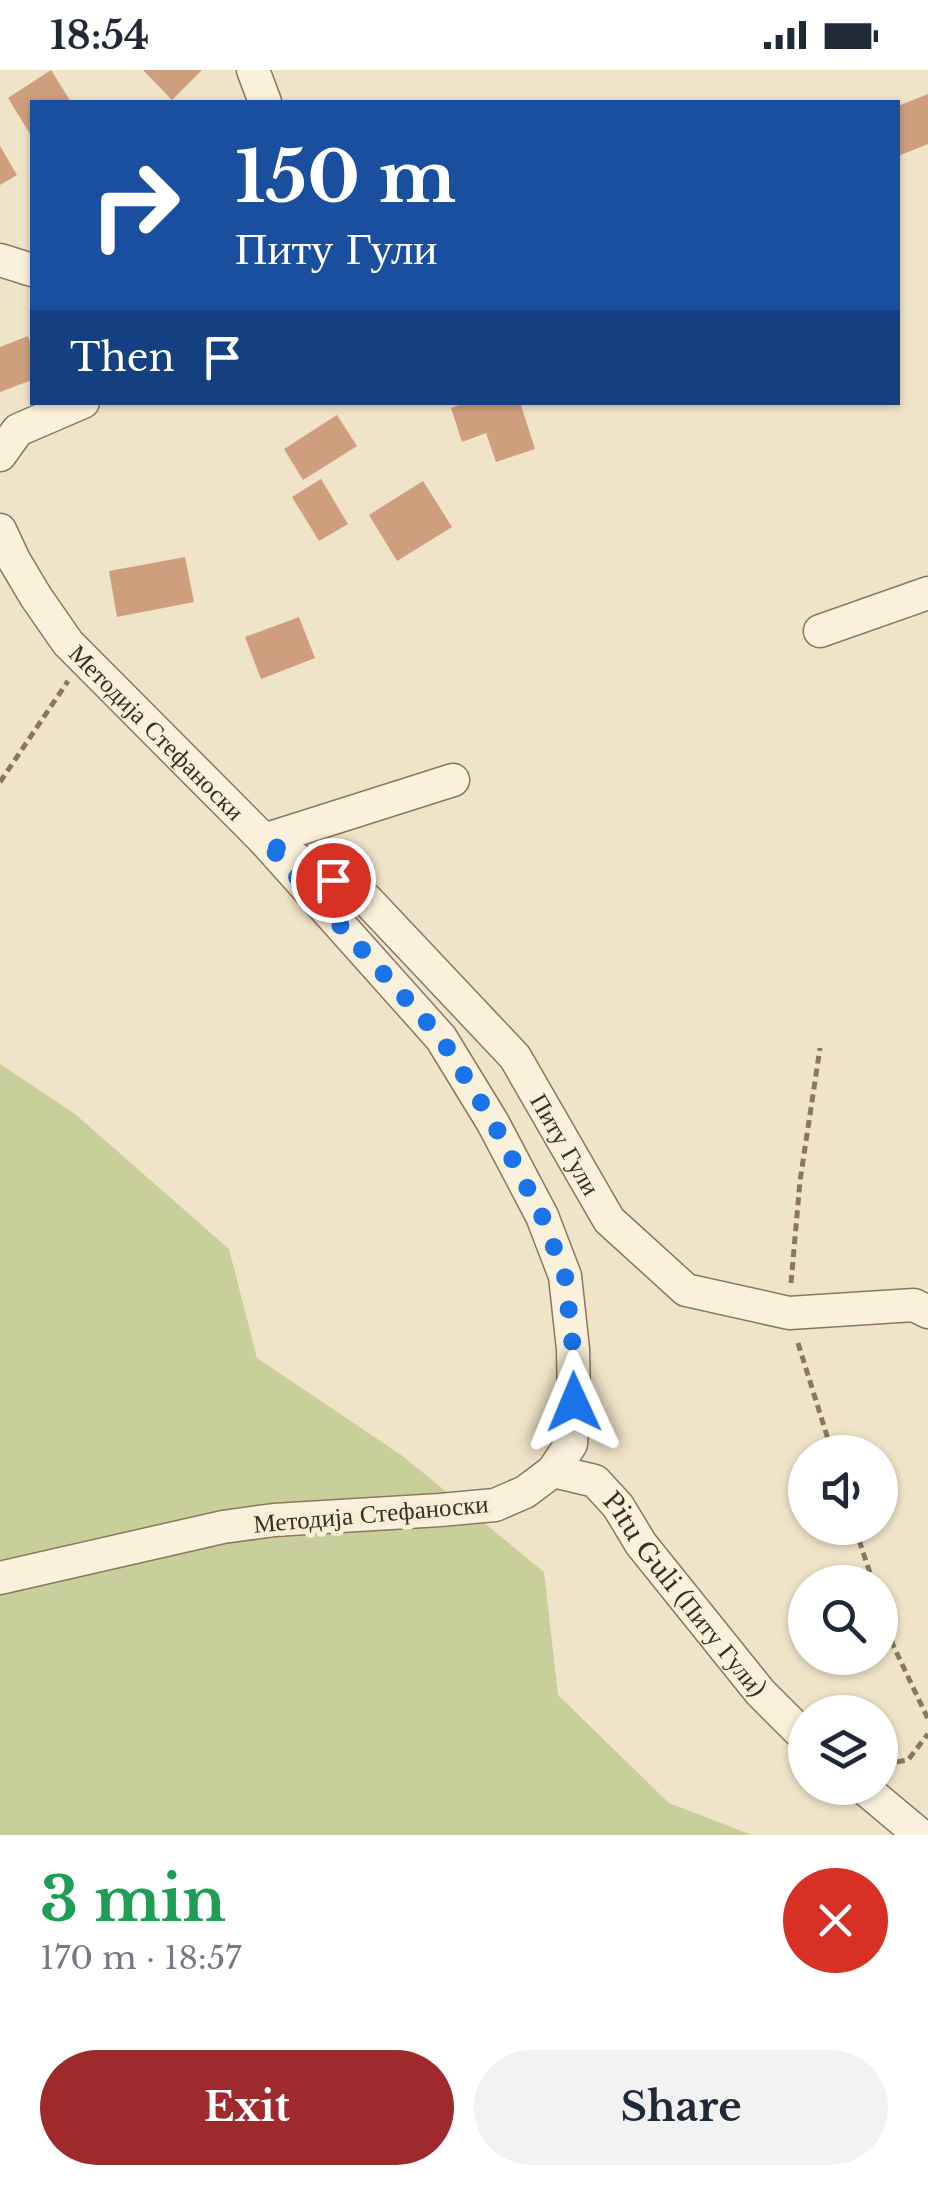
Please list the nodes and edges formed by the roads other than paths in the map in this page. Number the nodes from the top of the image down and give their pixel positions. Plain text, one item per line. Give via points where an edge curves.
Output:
1 (252, 70) edge
2 (264, 100) edge
3 (0, 260) edge
4 (30, 269) edge
5 (76, 405) edge
6 (0, 454) edge
7 (0, 530) edge
8 (928, 593) edge
9 (820, 630) dead end
10 (453, 780) dead end
11 (264, 840) junction
12 (928, 1312) edge
13 (554, 1471) junction
14 (0, 1578) edge
15 (788, 1720) edge
16 (884, 1805) edge
17 (920, 1835) edge

1 - 2 street
3 - 4 street
5 - 6 street via 18,430
7 - 11 street, Методија Стефаноски via 68,643
8 - 9 street
10 - 11 street
11 - 12 street, Питу Гули via 367,900 502,1043 608,1220 686,1290 789,1313 914,1305
11 - 13 street, Методија Стефаноски via 441,1038 542,1216 565,1276 573,1349 570,1444
13 - 14 street, Методија Стефаноски via 495,1505 274,1520
13 - 15 street, Pitu Guli (Питу Гули) via 595,1481
16 - 17 street

